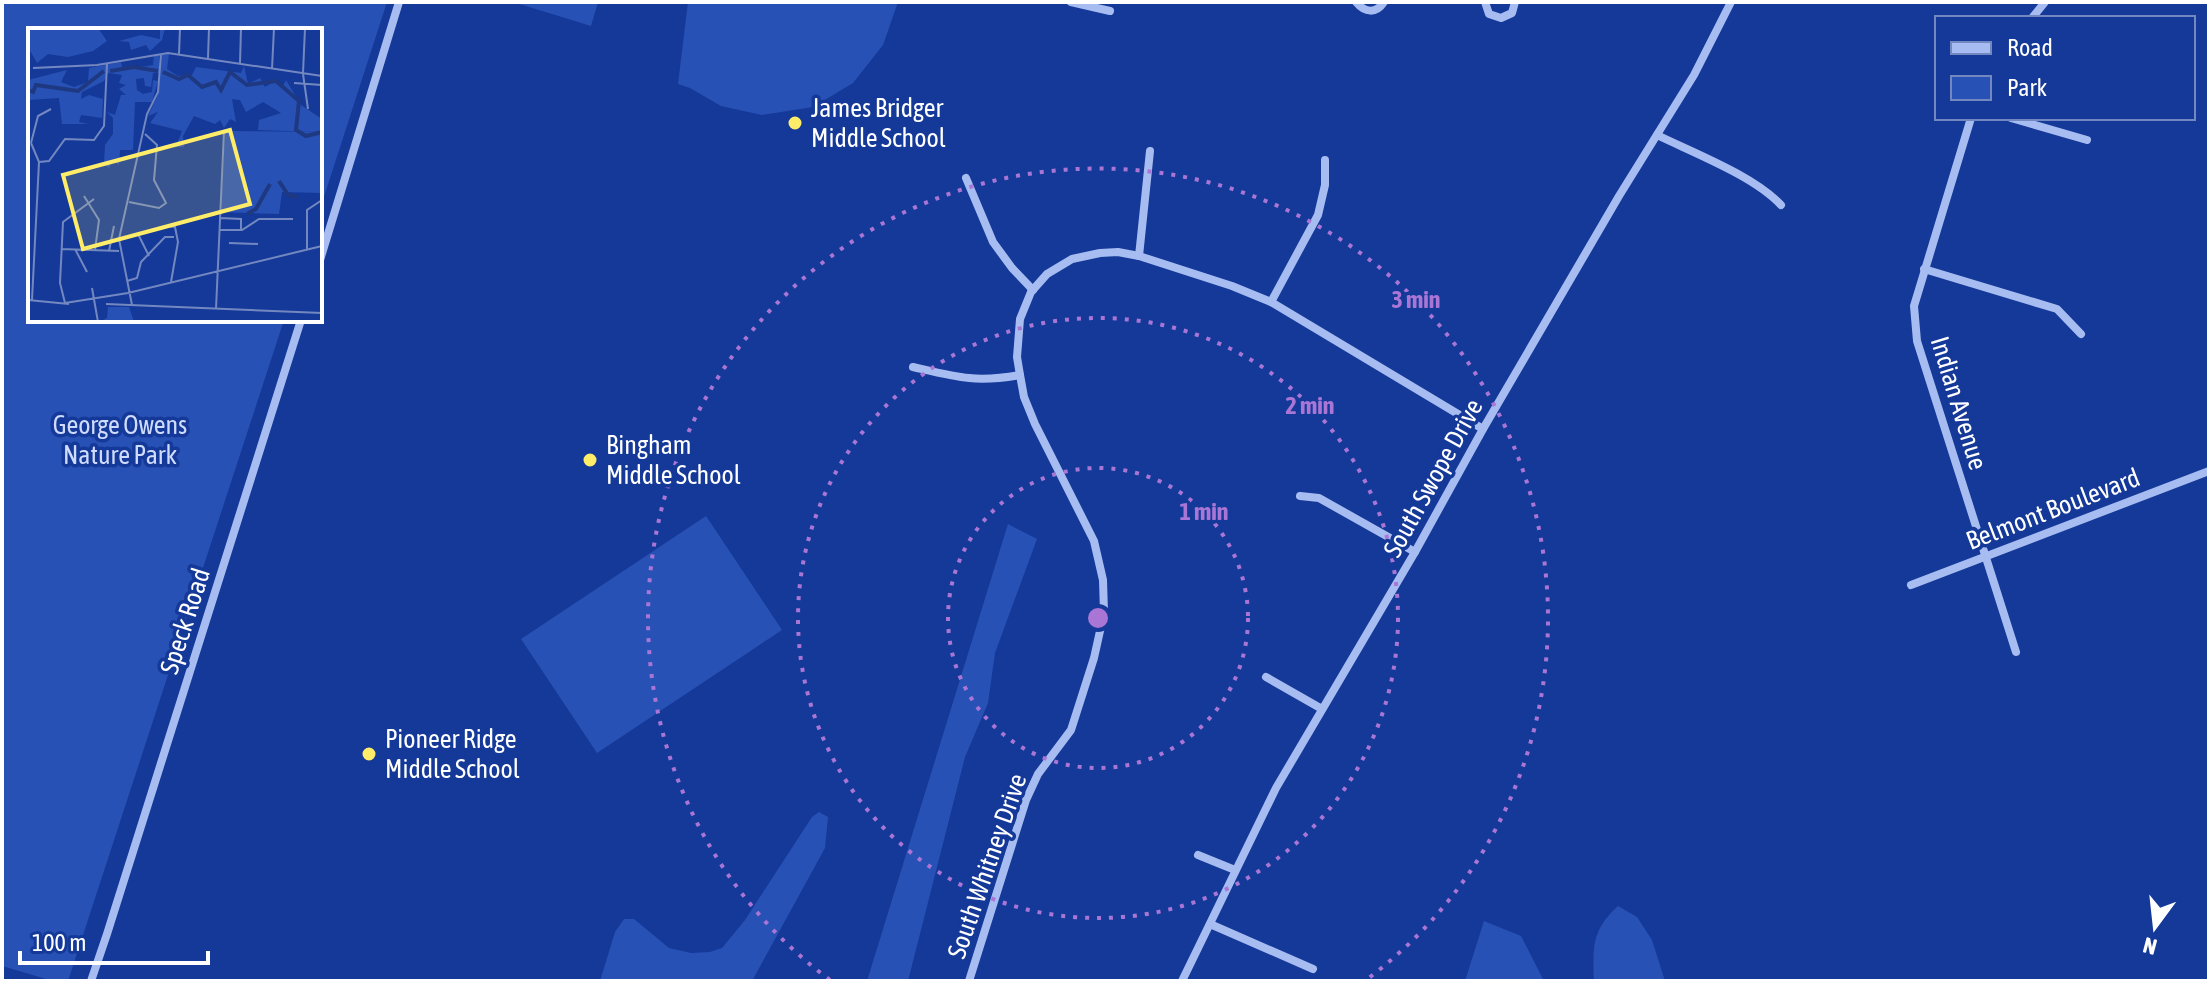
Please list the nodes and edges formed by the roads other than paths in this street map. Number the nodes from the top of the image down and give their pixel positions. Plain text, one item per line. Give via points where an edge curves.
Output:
1 (399, 2) edge
2 (1071, 2) edge
3 (1356, 2) edge
4 (1384, 2) edge
5 (1485, 2) edge
6 (1515, 2) edge
7 (1731, 2) edge
8 (1110, 11) dead end
9 (1970, 120) edge
10 (2018, 120) edge
11 (1657, 135) junction
12 (2087, 140) dead end
13 (1150, 151) dead end
14 (1325, 160) dead end
15 (966, 178) dead end
16 (1781, 205) dead end
17 (322, 253) edge
18 (1139, 256) junction
19 (1924, 269) junction
20 (1033, 290) junction
21 (1271, 302) junction
22 (300, 322) edge
23 (2081, 334) dead end
24 (913, 367) dead end
25 (1020, 375) junction
26 (1483, 429) junction
27 (2209, 471) edge
28 (1300, 496) dead end
29 (1415, 552) junction
30 (1986, 556) junction
31 (1911, 585) dead end
32 (2016, 652) dead end
33 (1266, 677) dead end
34 (1322, 709) junction
35 (1198, 855) dead end
36 (1235, 870) junction
37 (1210, 924) junction
38 (1313, 969) dead end
39 (91, 981) edge
40 (969, 981) edge
41 (1182, 981) edge

1 - 17 street
2 - 8 street
3 - 4 street via 1368,11
5 - 6 street via 1489,14 1501,18 1512,13
7 - 11 street, South Swope Drive
9 - 19 street, Indian Avenue
10 - 12 street
11 - 16 street via 1748,179
11 - 26 street, South Swope Drive
13 - 18 street
14 - 21 street via 1318,215
15 - 20 street via 993,242
18 - 20 street, South Whitney Drive via 1118,252 1072,259
18 - 21 street, South Whitney Drive
19 - 23 street via 2057,309
19 - 30 street, Indian Avenue via 1914,306 1917,341
20 - 25 street, South Whitney Drive via 1020,319
21 - 26 street, South Whitney Drive
22 - 39 street, Speck Road
24 - 25 street via 974,380
25 - 40 street, South Whitney Drive via 1035,424 1094,541 1104,613 1071,730 1026,800
26 - 29 street, South Swope Drive
27 - 30 street, Belmont Boulevard
28 - 29 street via 1319,498
29 - 34 street, South Swope Drive
30 - 31 street, Belmont Boulevard
30 - 32 street, Indian Avenue
33 - 34 street
34 - 36 street, South Swope Drive
35 - 36 street
36 - 37 street, South Swope Drive
37 - 38 street
37 - 41 street, South Swope Drive

